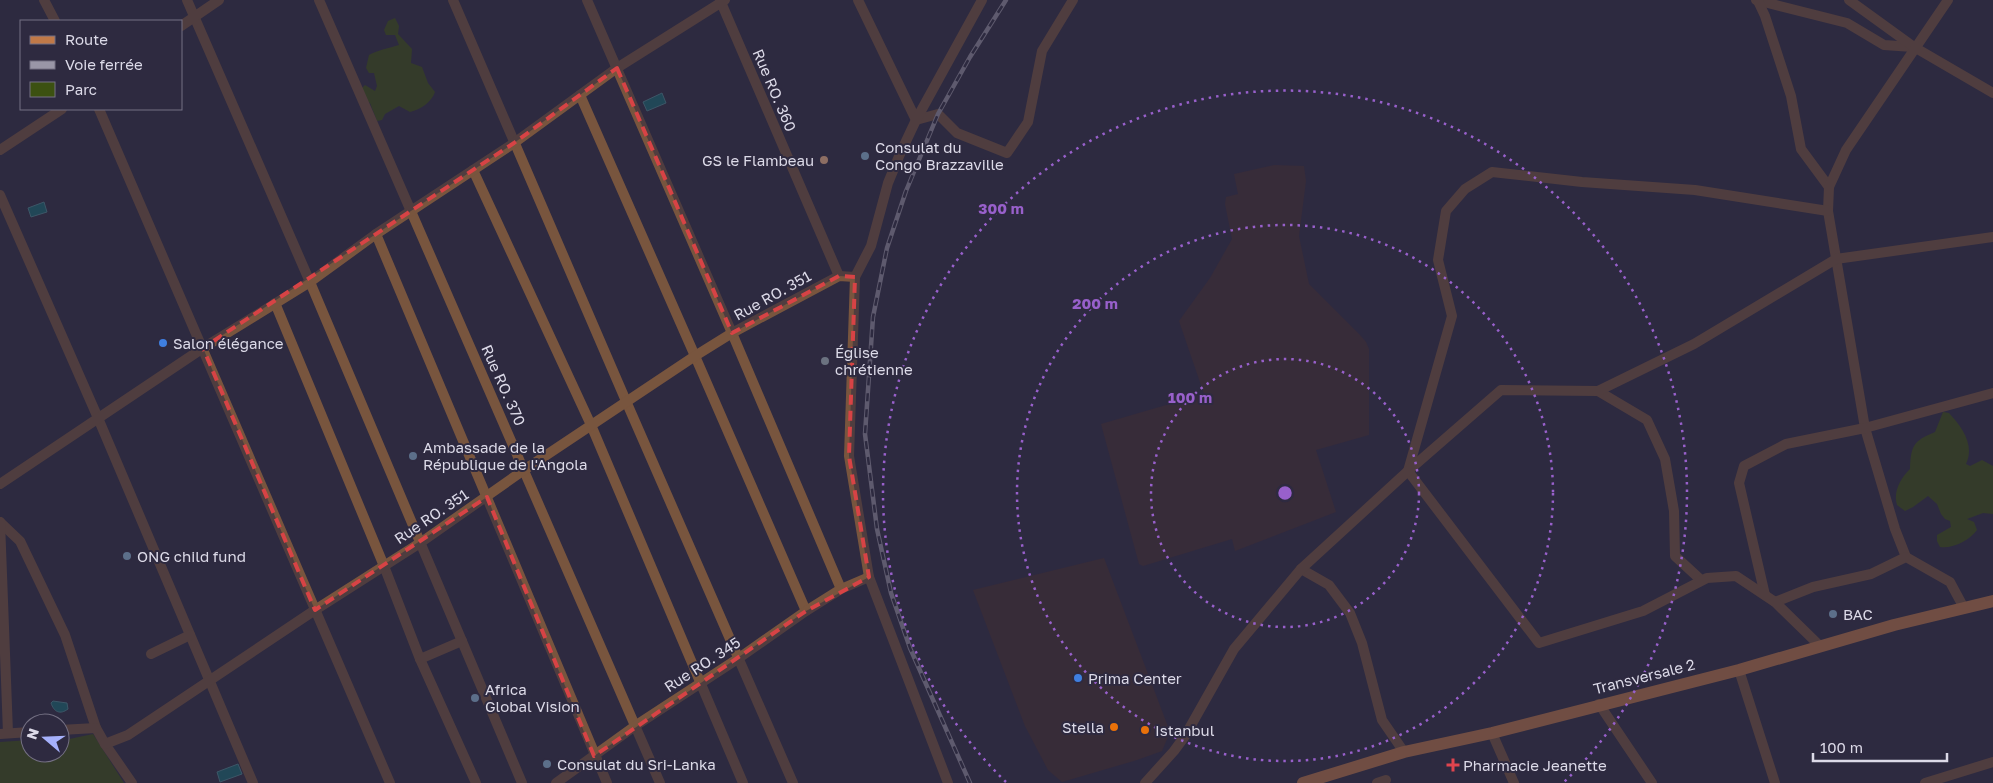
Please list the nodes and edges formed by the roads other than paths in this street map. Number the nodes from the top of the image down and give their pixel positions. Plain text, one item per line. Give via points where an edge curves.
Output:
1 (44, 0) edge
2 (187, 0) edge
3 (219, 0) edge
4 (319, 0) edge
5 (453, 0) edge
6 (587, 0) edge
7 (858, 0) edge
8 (982, 0) edge
9 (1072, 0) edge
10 (1849, 0) edge
11 (1948, 0) edge
12 (722, 1) edge
13 (1757, 1) edge
14 (194, 17) junction
15 (54, 20) edge
16 (182, 25) edge
17 (1914, 47) junction
18 (617, 68) junction
19 (1993, 93) edge
20 (580, 95) junction
21 (60, 110) edge
22 (99, 110) edge
23 (916, 120) junction
24 (514, 143) junction
25 (0, 150) edge
26 (473, 170) junction
27 (1829, 186) junction
28 (0, 195) edge
29 (1828, 211) junction
30 (411, 212) junction
31 (376, 234) junction
32 (1993, 237) edge
33 (1836, 259) junction
34 (839, 276) junction
35 (855, 277) junction
36 (310, 282) junction
37 (275, 303) junction
38 (732, 333) junction
39 (203, 348) junction
40 (696, 356) junction
41 (1598, 391) junction
42 (1993, 393) edge
43 (626, 401) junction
44 (98, 418) junction
45 (590, 425) junction
46 (1865, 428) junction
47 (524, 470) junction
48 (1408, 471) junction
49 (0, 484) edge
50 (487, 497) junction
51 (0, 522) edge
52 (420, 543) junction
53 (1906, 557) junction
54 (384, 566) junction
55 (1302, 569) junction
56 (868, 577) junction
57 (1702, 580) junction
58 (841, 589) junction
59 (1765, 595) junction
60 (1993, 601) edge
61 (1775, 602) junction
62 (1964, 608) junction
63 (314, 610) junction
64 (806, 611) junction
65 (190, 635) junction
66 (462, 641) junction
67 (1820, 646) junction
68 (151, 654) dead end
69 (739, 658) junction
70 (420, 659) junction
71 (1739, 670) junction
72 (210, 680) junction
73 (700, 683) junction
74 (1599, 704) junction
75 (636, 726) junction
76 (96, 728) junction
77 (70, 729) edge
78 (20, 732) edge
79 (4, 733) edge
80 (1492, 733) junction
81 (105, 744) junction
82 (1404, 752) junction
83 (594, 756) junction
84 (1993, 762) edge
85 (132, 783) edge
86 (253, 783) edge
87 (390, 783) edge
88 (476, 783) edge
89 (522, 783) edge
90 (556, 783) edge
91 (607, 783) edge
92 (660, 783) edge
93 (744, 783) edge
94 (793, 783) edge
95 (948, 783) edge
96 (1145, 783) edge
97 (1303, 783) edge
98 (1514, 783) edge
99 (1652, 783) edge
100 (1775, 783) edge
101 (1925, 783) edge

1 - 15 street
2 - 14 street
3 - 14 street
4 - 30 street, Rue RO. 370
5 - 24 street
6 - 18 street
7 - 23 street
8 - 23 street
9 - 23 street via 1042,51 1028,122 1006,153 957,133 938,114
10 - 17 street
11 - 17 street
12 - 18 street
12 - 34 street, Rue RO. 360
13 - 17 street via 1847,24 1884,46
13 - 27 street via 1791,96 1800,148
14 - 16 street
14 - 36 street
17 - 19 street
17 - 27 street via 1846,150
18 - 20 street
18 - 38 street
20 - 24 street
20 - 40 street
21 - 25 street
22 - 39 street
23 - 35 street via 888,184 871,246
24 - 26 street
24 - 43 street
26 - 30 street
26 - 45 street
27 - 29 street
28 - 44 street
29 - 33 street
29 - 48 street via 1695,190 1492,172 1465,189 1446,211 1438,260 1452,316
30 - 31 street
30 - 47 street, Rue RO. 370
31 - 36 street
31 - 50 street
32 - 33 street
33 - 41 street via 1694,344
33 - 46 street
34 - 35 street
34 - 38 street, Rue RO. 351
35 - 56 street via 849,456
36 - 37 street
36 - 52 street
37 - 39 street
37 - 54 street
38 - 40 street, Rue RO. 351
38 - 58 street
39 - 44 street
39 - 63 street
40 - 43 street, Rue RO. 351
40 - 64 street
41 - 48 street via 1501,390
41 - 57 street via 1647,420 1665,459 1674,511 1675,556
42 - 46 street
43 - 45 street, Rue RO. 351
43 - 69 street
44 - 49 street
44 - 65 street
45 - 47 street, Rue RO. 351
45 - 73 street
46 - 53 street
46 - 59 street via 1786,444 1744,466 1739,483
47 - 50 street, Rue RO. 351
47 - 75 street, Rue RO. 370
48 - 55 street
48 - 57 street via 1539,643 1643,611
50 - 52 street, Rue RO. 351
50 - 83 street
51 - 76 street via 20,541 66,635
51 - 79 street
52 - 54 street, Rue RO. 351
52 - 66 street
53 - 61 street via 1871,574 1813,587
53 - 62 street via 1950,582
54 - 63 street, Rue RO. 351
54 - 70 street
55 - 82 street via 1328,585 1350,613 1362,643 1382,720
55 - 96 street via 1234,648 1186,736
56 - 58 street, Rue RO. 345
56 - 95 street
57 - 59 street via 1736,576
58 - 64 street, Rue RO. 345
59 - 61 street
60 - 62 main road, Transversale 2
61 - 67 street
62 - 67 main road, Transversale 2
63 - 72 street, Rue RO. 351
63 - 87 street
64 - 69 street, Rue RO. 345
65 - 68 street
65 - 72 street
66 - 70 street
66 - 89 street
67 - 71 main road, Transversale 2
69 - 73 street, Rue RO. 345
69 - 94 street
70 - 88 street
71 - 74 main road, Transversale 2
71 - 100 street
72 - 81 street, Rue RO. 351 via 128,735
72 - 86 street
73 - 75 street, Rue RO. 345
73 - 93 street
74 - 80 main road, Transversale 2
74 - 99 street
75 - 83 street, Rue RO. 345
75 - 92 street, Rue RO. 370
76 - 77 street
76 - 81 street
78 - 79 street
80 - 82 main road, Transversale 2
80 - 98 street
81 - 85 street
82 - 97 main road, Transversale 2
83 - 90 street, Rue RO. 345
83 - 91 street
84 - 101 street

